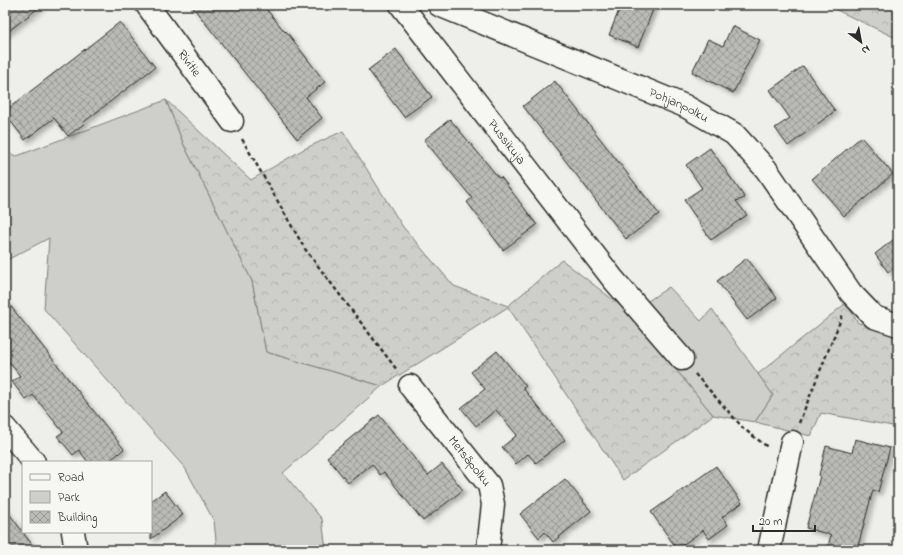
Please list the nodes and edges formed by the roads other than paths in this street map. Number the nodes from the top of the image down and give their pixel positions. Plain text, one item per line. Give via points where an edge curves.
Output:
1 (147, 5) edge
2 (401, 5) edge
3 (439, 5) edge
4 (232, 121) road end
5 (898, 325) edge
6 (682, 359) road end
7 (410, 386) road end
8 (5, 428) edge
9 (790, 452) road end
10 (33, 461) edge
11 (73, 533) edge
12 (76, 550) edge
13 (488, 550) edge
14 (769, 550) edge

1 - 4 street, Rivitie
2 - 6 street, Pussikuja via 613,279
3 - 5 street, Pohjanpolku via 684,106 734,134 766,169 851,293 874,317
7 - 13 street, Metsäpolku via 489,485 493,504
8 - 10 street
9 - 14 street
11 - 12 street

